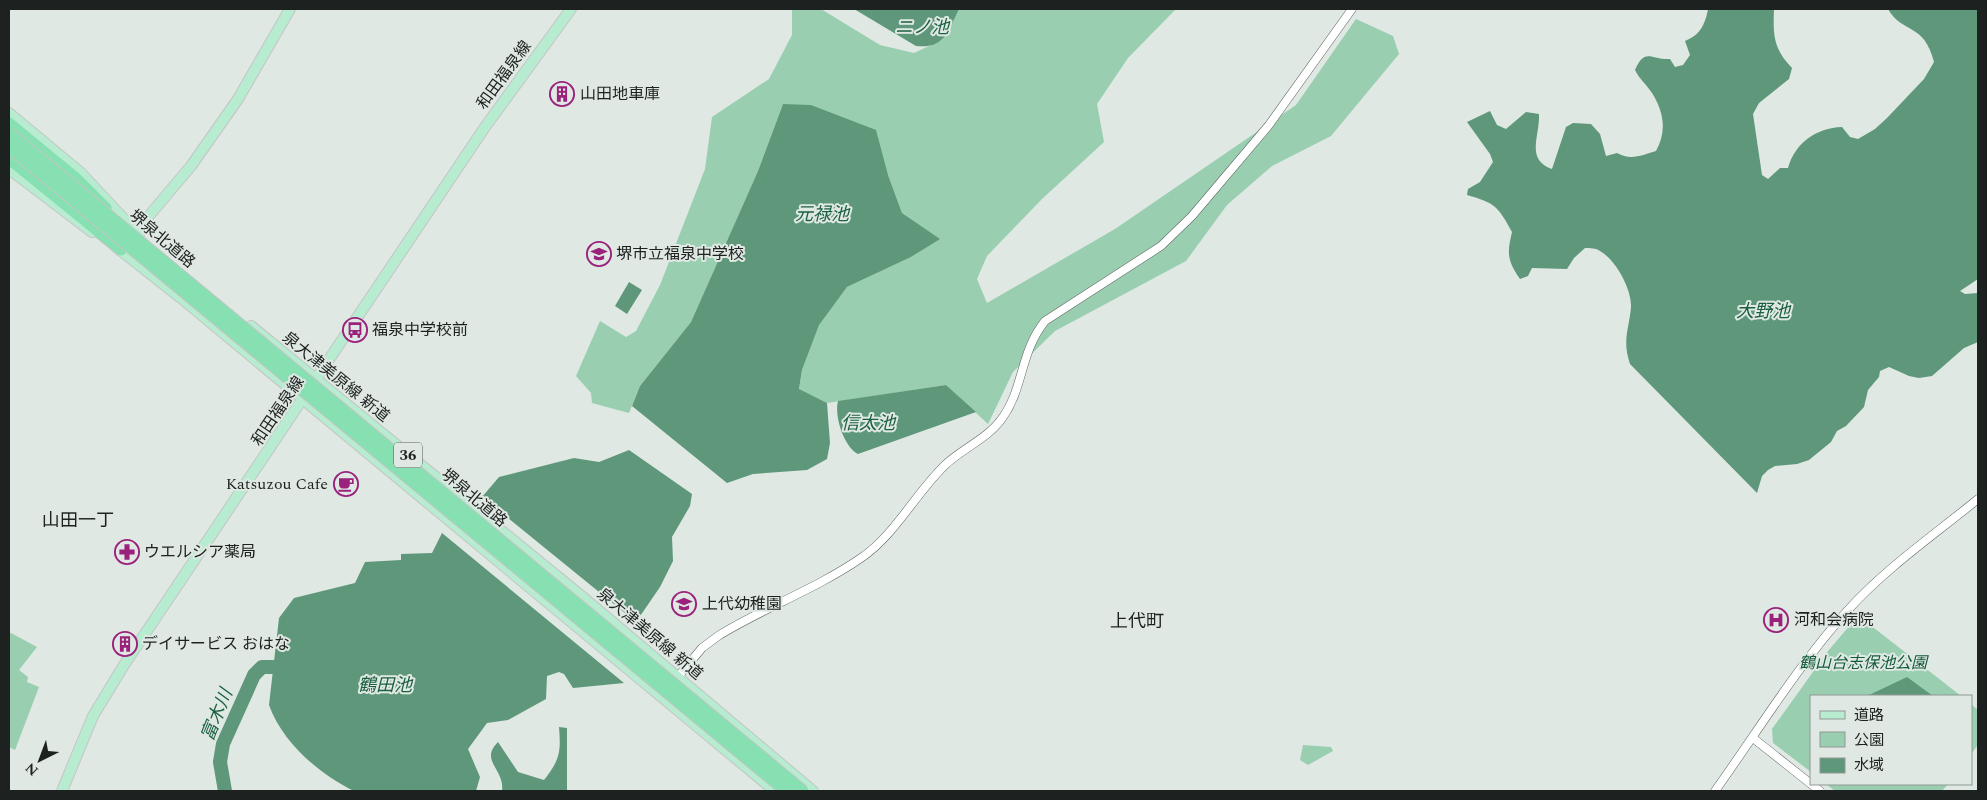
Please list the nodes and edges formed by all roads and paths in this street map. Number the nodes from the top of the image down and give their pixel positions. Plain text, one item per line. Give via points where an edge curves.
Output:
1 (290, 9) edge
2 (571, 9) edge
3 (1352, 9) edge
4 (9, 113) edge
5 (9, 123) edge
6 (9, 133) edge
7 (9, 147) edge
8 (9, 159) edge
9 (9, 169) edge
10 (134, 231) junction
11 (121, 250) junction
12 (316, 380) junction
13 (304, 400) junction
14 (1978, 499) edge
15 (677, 677) junction
16 (663, 697) junction
17 (1753, 738) junction
18 (1810, 783) edge
19 (62, 791) edge
20 (776, 791) edge
21 (786, 791) edge
22 (803, 791) edge
23 (813, 791) edge
24 (1715, 791) edge

1 - 10 main road via 223,121 191,166
2 - 12 main road, 和田福泉線 via 486,126
3 - 15 street via 1269,125 1192,216 1161,246 1046,321 1035,334 1025,355 1014,396 1003,418 991,431 945,465 879,543 861,558 718,636 702,648
4 - 10 main road, 泉大津美原線 新道 / 36 via 80,172
5 - 10 highway
6 - 22 highway, 堺泉北道路, bridge
7 - 21 highway, 堺泉北道路, bridge
8 - 11 highway
9 - 11 main road, 36 via 80,224
10 - 11 main road
10 - 12 main road, 泉大津美原線 新道 / 36
11 - 13 main road, 36
12 - 13 main road, 和田福泉線
12 - 15 main road, 泉大津美原線 新道 / 36
13 - 16 main road, 36
13 - 19 main road, 和田福泉線 via 115,680 83,736
14 - 17 street via 1885,574 1847,611
15 - 16 street
15 - 23 main road, 泉大津美原線 新道 / 36
16 - 20 main road, 36
17 - 18 street
17 - 24 street

